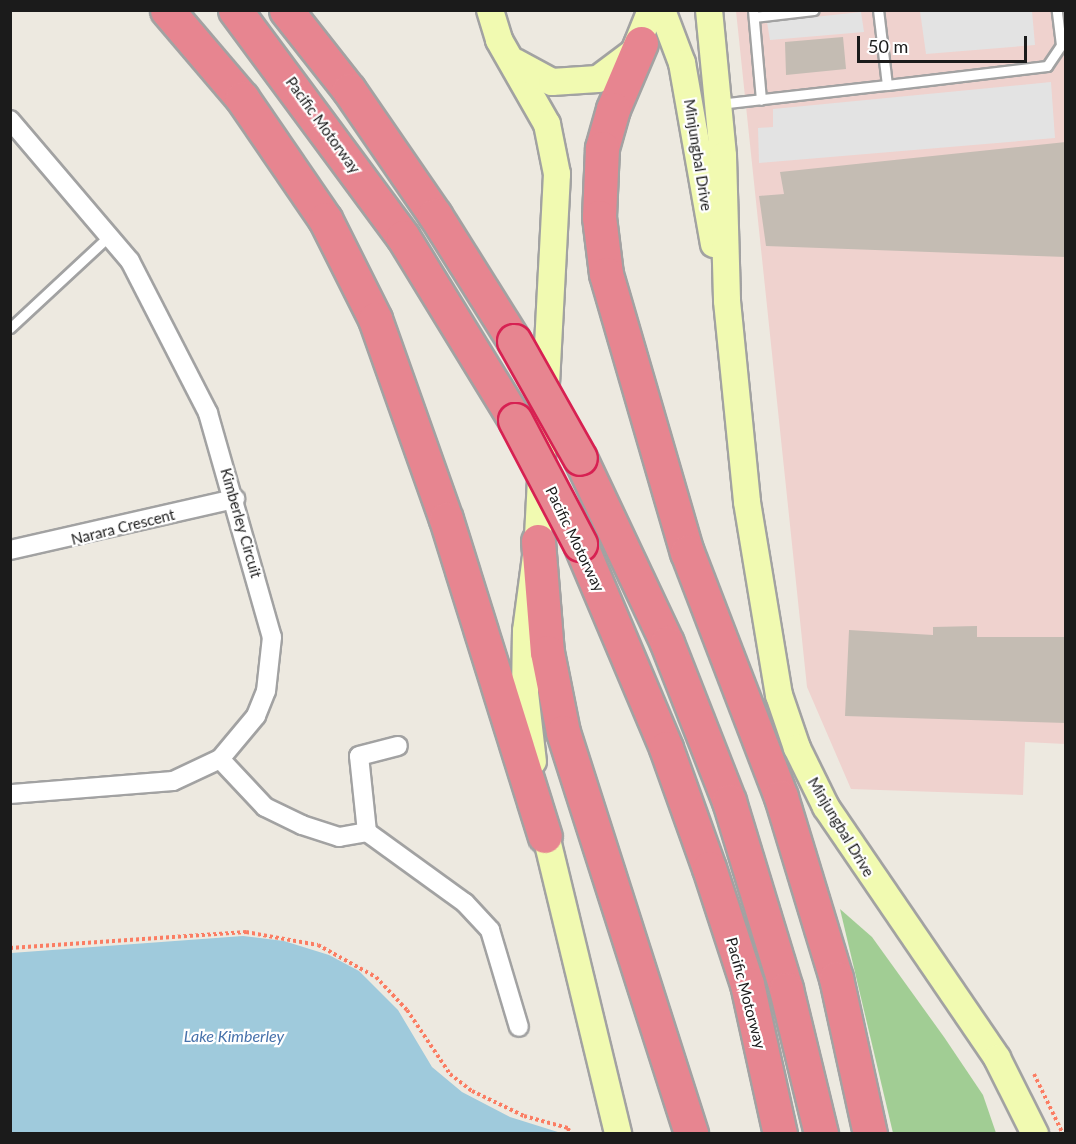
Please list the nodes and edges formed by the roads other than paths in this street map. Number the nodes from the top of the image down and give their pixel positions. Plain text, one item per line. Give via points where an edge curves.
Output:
1 (167, 10) edge
2 (235, 10) edge
3 (286, 10) edge
4 (490, 10) edge
5 (651, 10) edge
6 (662, 10) edge
7 (709, 10) edge
8 (814, 10) edge
9 (878, 10) edge
10 (1057, 10) edge
11 (754, 14) edge
12 (641, 43) junction
13 (505, 51) junction
14 (887, 85) junction
15 (761, 100) junction
16 (719, 104) junction
17 (10, 120) edge
18 (109, 236) junction
19 (727, 301) junction
20 (10, 328) edge
21 (235, 499) junction
22 (538, 541) junction
23 (10, 550) edge
24 (398, 746) dead end
25 (220, 759) junction
26 (10, 794) edge
27 (367, 832) junction
28 (545, 836) junction
29 (519, 1027) dead end
30 (618, 1134) edge
31 (691, 1134) edge
32 (780, 1134) edge
33 (821, 1134) edge
34 (870, 1134) edge
35 (1035, 1134) edge

1 - 28 highway via 242,98 325,219 375,319 446,519
2 - 32 highway, Pacific Motorway, bridge via 403,237 515,420 580,544 666,748 709,868 747,984
3 - 33 highway, bridge via 349,90 429,206 514,341 580,458 667,643 729,801 786,989
4 - 13 street
5 - 12 street
6 - 19 street, Minjungbal Drive via 682,63
7 - 16 street, Minjungbal Drive
8 - 11 lane
9 - 14 lane
10 - 14 lane via 1061,45 1047,66
11 - 15 lane
12 - 13 street via 618,69 575,84 530,74
12 - 34 highway via 613,109 603,148 598,217 606,274 687,552 782,797 836,978
13 - 22 street via 547,124 557,174
14 - 15 lane
15 - 16 lane
16 - 19 street, Minjungbal Drive
17 - 18 street, Kimberley Circuit
18 - 20 lane
18 - 21 street, Kimberley Circuit via 130,261 208,413
19 - 35 street, Minjungbal Drive via 764,623 779,695 797,748 843,834 1011,1081
21 - 23 street, Narara Crescent
21 - 25 street, Kimberley Circuit via 272,637 271,664 256,716
22 - 28 street via 528,596 525,693
22 - 31 highway via 547,652 563,732
24 - 27 street via 359,756
25 - 26 street, Kimberley Circuit via 173,781
25 - 27 street via 248,793 302,825 339,837
27 - 29 street via 465,903 490,930
28 - 30 street

